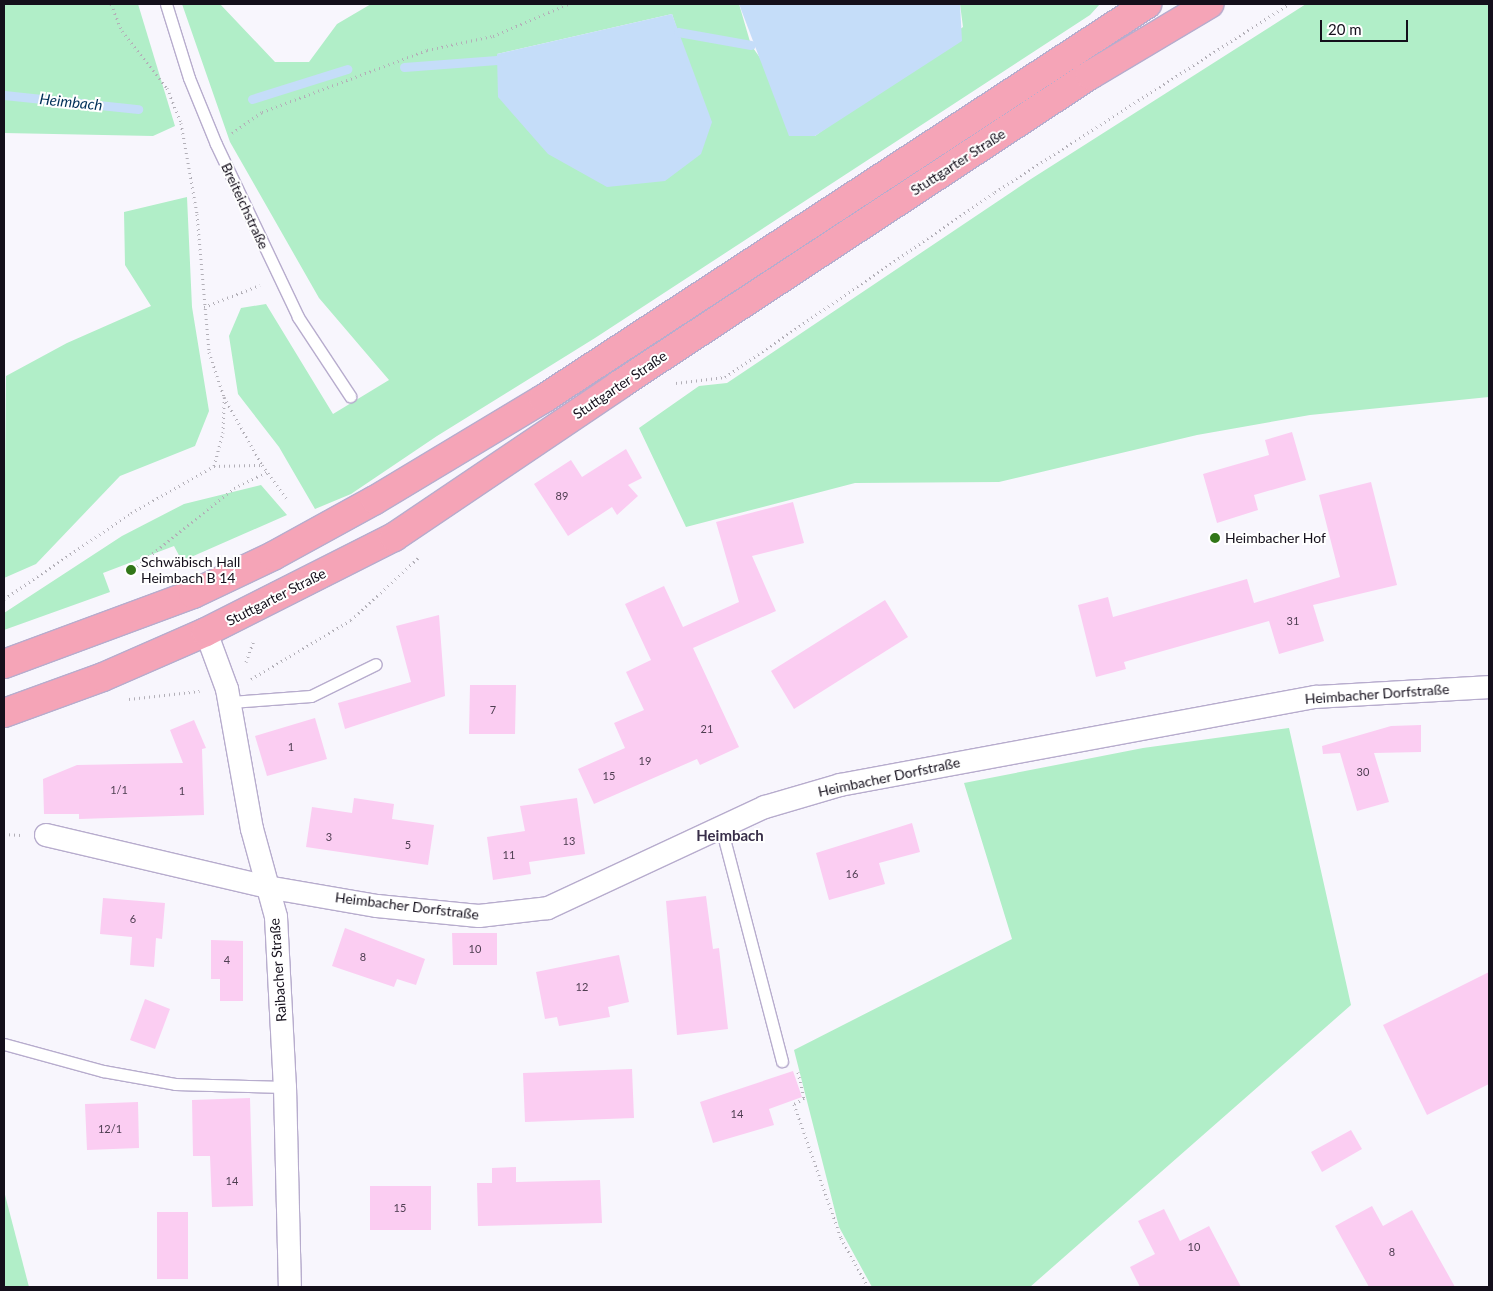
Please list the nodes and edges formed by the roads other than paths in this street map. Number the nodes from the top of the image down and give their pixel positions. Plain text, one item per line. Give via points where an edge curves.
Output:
1 (166, 4) edge
2 (1209, 4) edge
3 (1139, 6) edge
4 (350, 396) dead end
5 (206, 632) junction
6 (4, 664) edge
7 (376, 664) dead end
8 (1489, 687) edge
9 (230, 702) junction
10 (4, 713) edge
11 (720, 827) junction
12 (46, 835) dead end
13 (267, 887) junction
14 (4, 1044) edge
15 (782, 1061) road end
16 (285, 1087) junction
17 (290, 1287) edge

1 - 4 lane, Breiteichstraße via 189,78 216,144 298,317
2 - 5 main road, Stuttgarter Straße via 1081,81 619,385 432,514 309,582
3 - 6 main road via 543,399 375,500 273,556 192,594
5 - 9 street, Raibacher Straße
5 - 10 main road, Stuttgarter Straße via 102,677
7 - 9 lane via 311,696
8 - 11 street, Heimbacher Dorfstraße via 1316,697 840,785 765,807
9 - 13 street, Raibacher Straße via 252,829
11 - 13 street, Heimbacher Dorfstraße via 548,908 479,916 377,906
11 - 15 lane
12 - 13 street, Heimbacher Dorfstraße
13 - 16 street, Raibacher Straße via 276,917
14 - 16 lane via 103,1071 175,1084
16 - 17 street, Raibacher Straße

